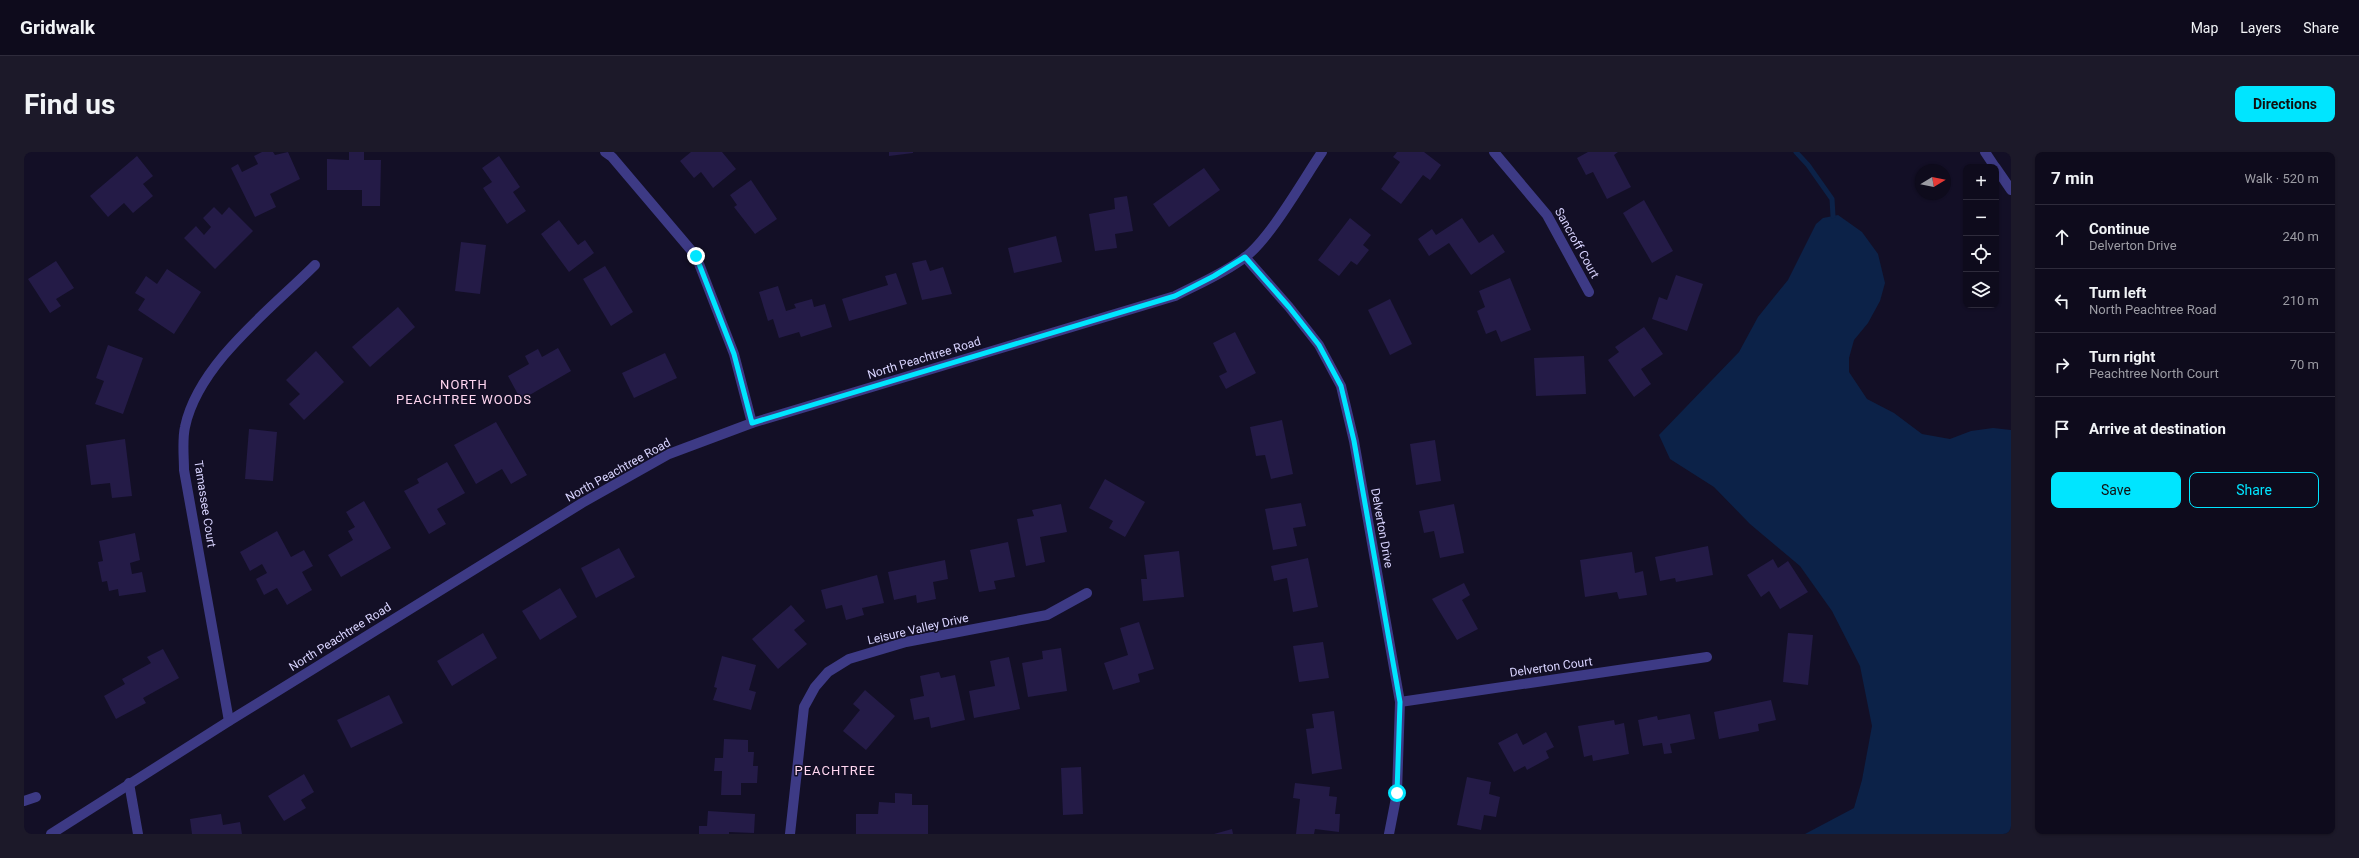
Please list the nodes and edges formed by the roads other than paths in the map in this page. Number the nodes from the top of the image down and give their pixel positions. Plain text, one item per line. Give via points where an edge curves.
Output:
1 (605, 152) edge
2 (1322, 152) edge
3 (1494, 152) edge
4 (1985, 152) edge
5 (1993, 164) edge
6 (1999, 172) edge
7 (2011, 190) edge
8 (1245, 257) junction
9 (315, 265) dead end
10 (1589, 292) dead end
11 (752, 423) junction
12 (1086, 593) dead end
13 (1707, 657) dead end
14 (1400, 702) junction
15 (229, 721) junction
16 (129, 783) junction
17 (36, 798) dead end
18 (24, 801) edge
19 (51, 834) edge
20 (138, 834) edge
21 (790, 834) edge
22 (1389, 834) edge

1 - 11 street via 696,256 734,354
2 - 8 street, North Peachtree Road via 1269,230
3 - 10 street, Sancroff Court via 1547,214
4 - 5 street
6 - 7 street
8 - 11 street, North Peachtree Road via 1175,296
8 - 14 street, Delverton Drive via 1319,345 1341,386 1354,441
9 - 15 street, Tamassee Court via 229,349 197,391 184,428 184,470
11 - 15 street, North Peachtree Road via 669,454 607,488
12 - 21 street, Leisure Valley Drive via 1047,615 906,642 850,659 828,672 815,687 804,707
13 - 14 street, Delverton Court
14 - 22 street, Delverton Drive via 1397,793
15 - 16 street, North Peachtree Road
16 - 19 street, North Peachtree Road
16 - 20 street
17 - 18 street

